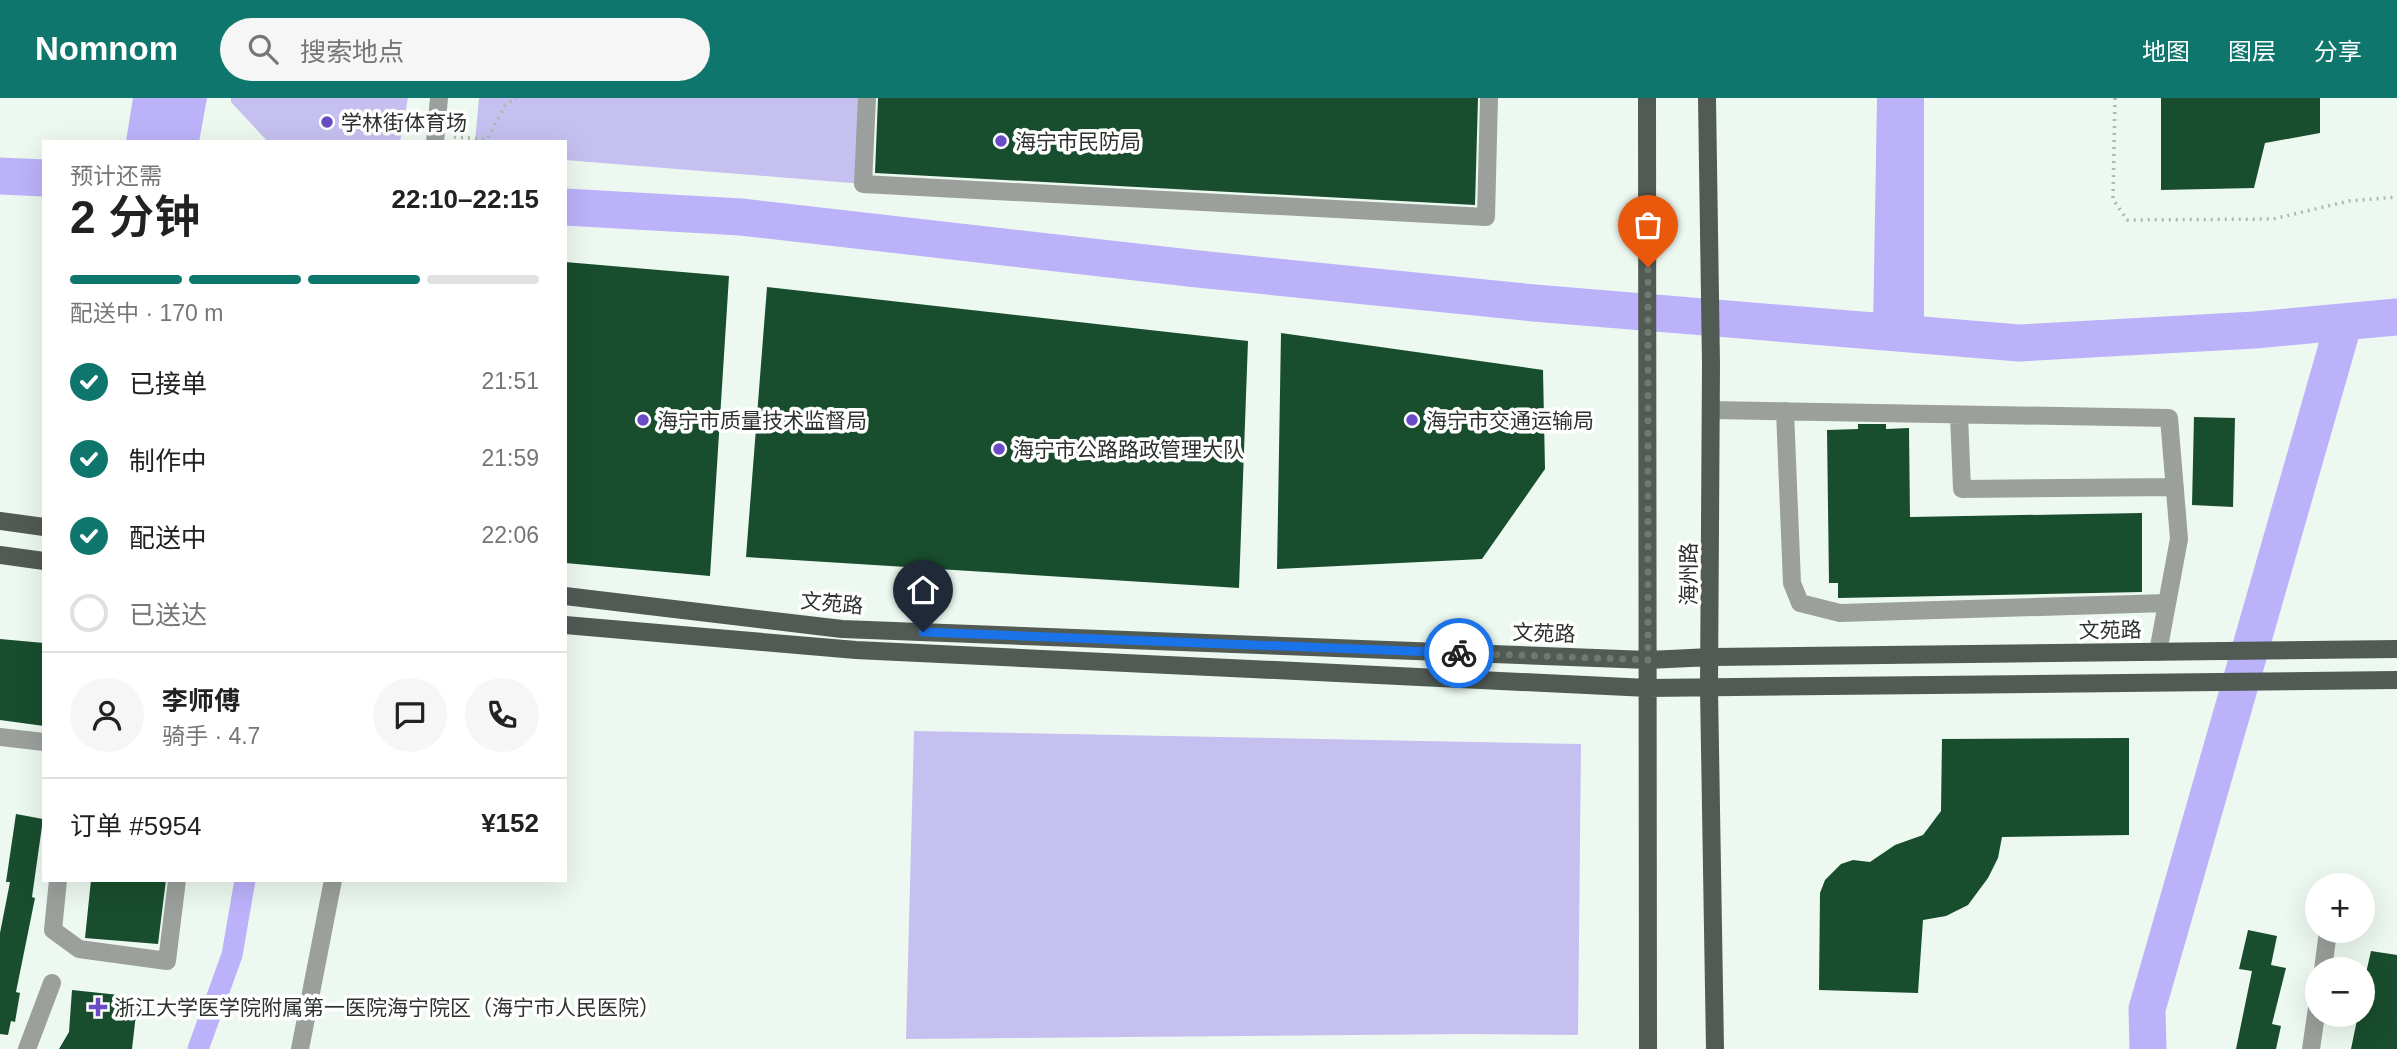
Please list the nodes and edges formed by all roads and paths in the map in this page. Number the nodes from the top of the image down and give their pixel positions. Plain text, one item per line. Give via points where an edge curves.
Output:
1 (439, 98) edge
2 (517, 98) edge
3 (867, 98) edge
4 (1489, 98) edge
5 (1647, 98) edge
6 (1707, 98) edge
7 (2115, 98) edge
8 (435, 138) edge
9 (2397, 197) edge
10 (1711, 410) junction
11 (1785, 411) junction
12 (1959, 415) junction
13 (2175, 487) junction
14 (0, 521) edge
15 (42, 527) edge
16 (0, 555) edge
17 (42, 561) edge
18 (567, 596) edge
19 (2167, 603) junction
20 (567, 625) edge
21 (2397, 649) edge
22 (2165, 652) junction
23 (1711, 657) junction
24 (1648, 660) junction
25 (2397, 680) edge
26 (1648, 688) junction
27 (1709, 688) junction
28 (0, 737) edge
29 (42, 741) edge
30 (58, 882) edge
31 (177, 882) edge
32 (333, 882) edge
33 (52, 983) dead end
34 (2314, 1027) edge
35 (27, 1049) edge
36 (300, 1049) edge
37 (1648, 1049) edge
38 (1715, 1049) edge
39 (2311, 1049) edge

1 - 8 street
2 - 8 path via 506,104 488,139
3 - 4 street via 863,184 1486,216
5 - 24 main road, 海州路
6 - 10 main road, 海州路
7 - 9 path via 2113,199 2127,220 2273,219 2349,201
10 - 11 street
10 - 23 main road, 海州路
11 - 12 street
11 - 19 street via 1792,583 1800,603 1840,613
12 - 13 street via 2169,418
12 - 13 street via 1962,489
13 - 19 street via 2179,539
14 - 15 main road
16 - 17 main road
18 - 24 main road, 文苑路 via 842,629
19 - 22 street
20 - 26 main road via 856,650
21 - 22 main road, 文苑路
22 - 23 main road, 文苑路
23 - 24 main road, 文苑路
23 - 27 main road, 海州路
24 - 26 main road, 海州路
25 - 27 main road
26 - 27 main road
26 - 37 main road, 海州路
27 - 38 main road, 海州路
28 - 29 street
30 - 31 street via 53,930 79,949 167,961
32 - 36 street
33 - 35 street
34 - 39 street

